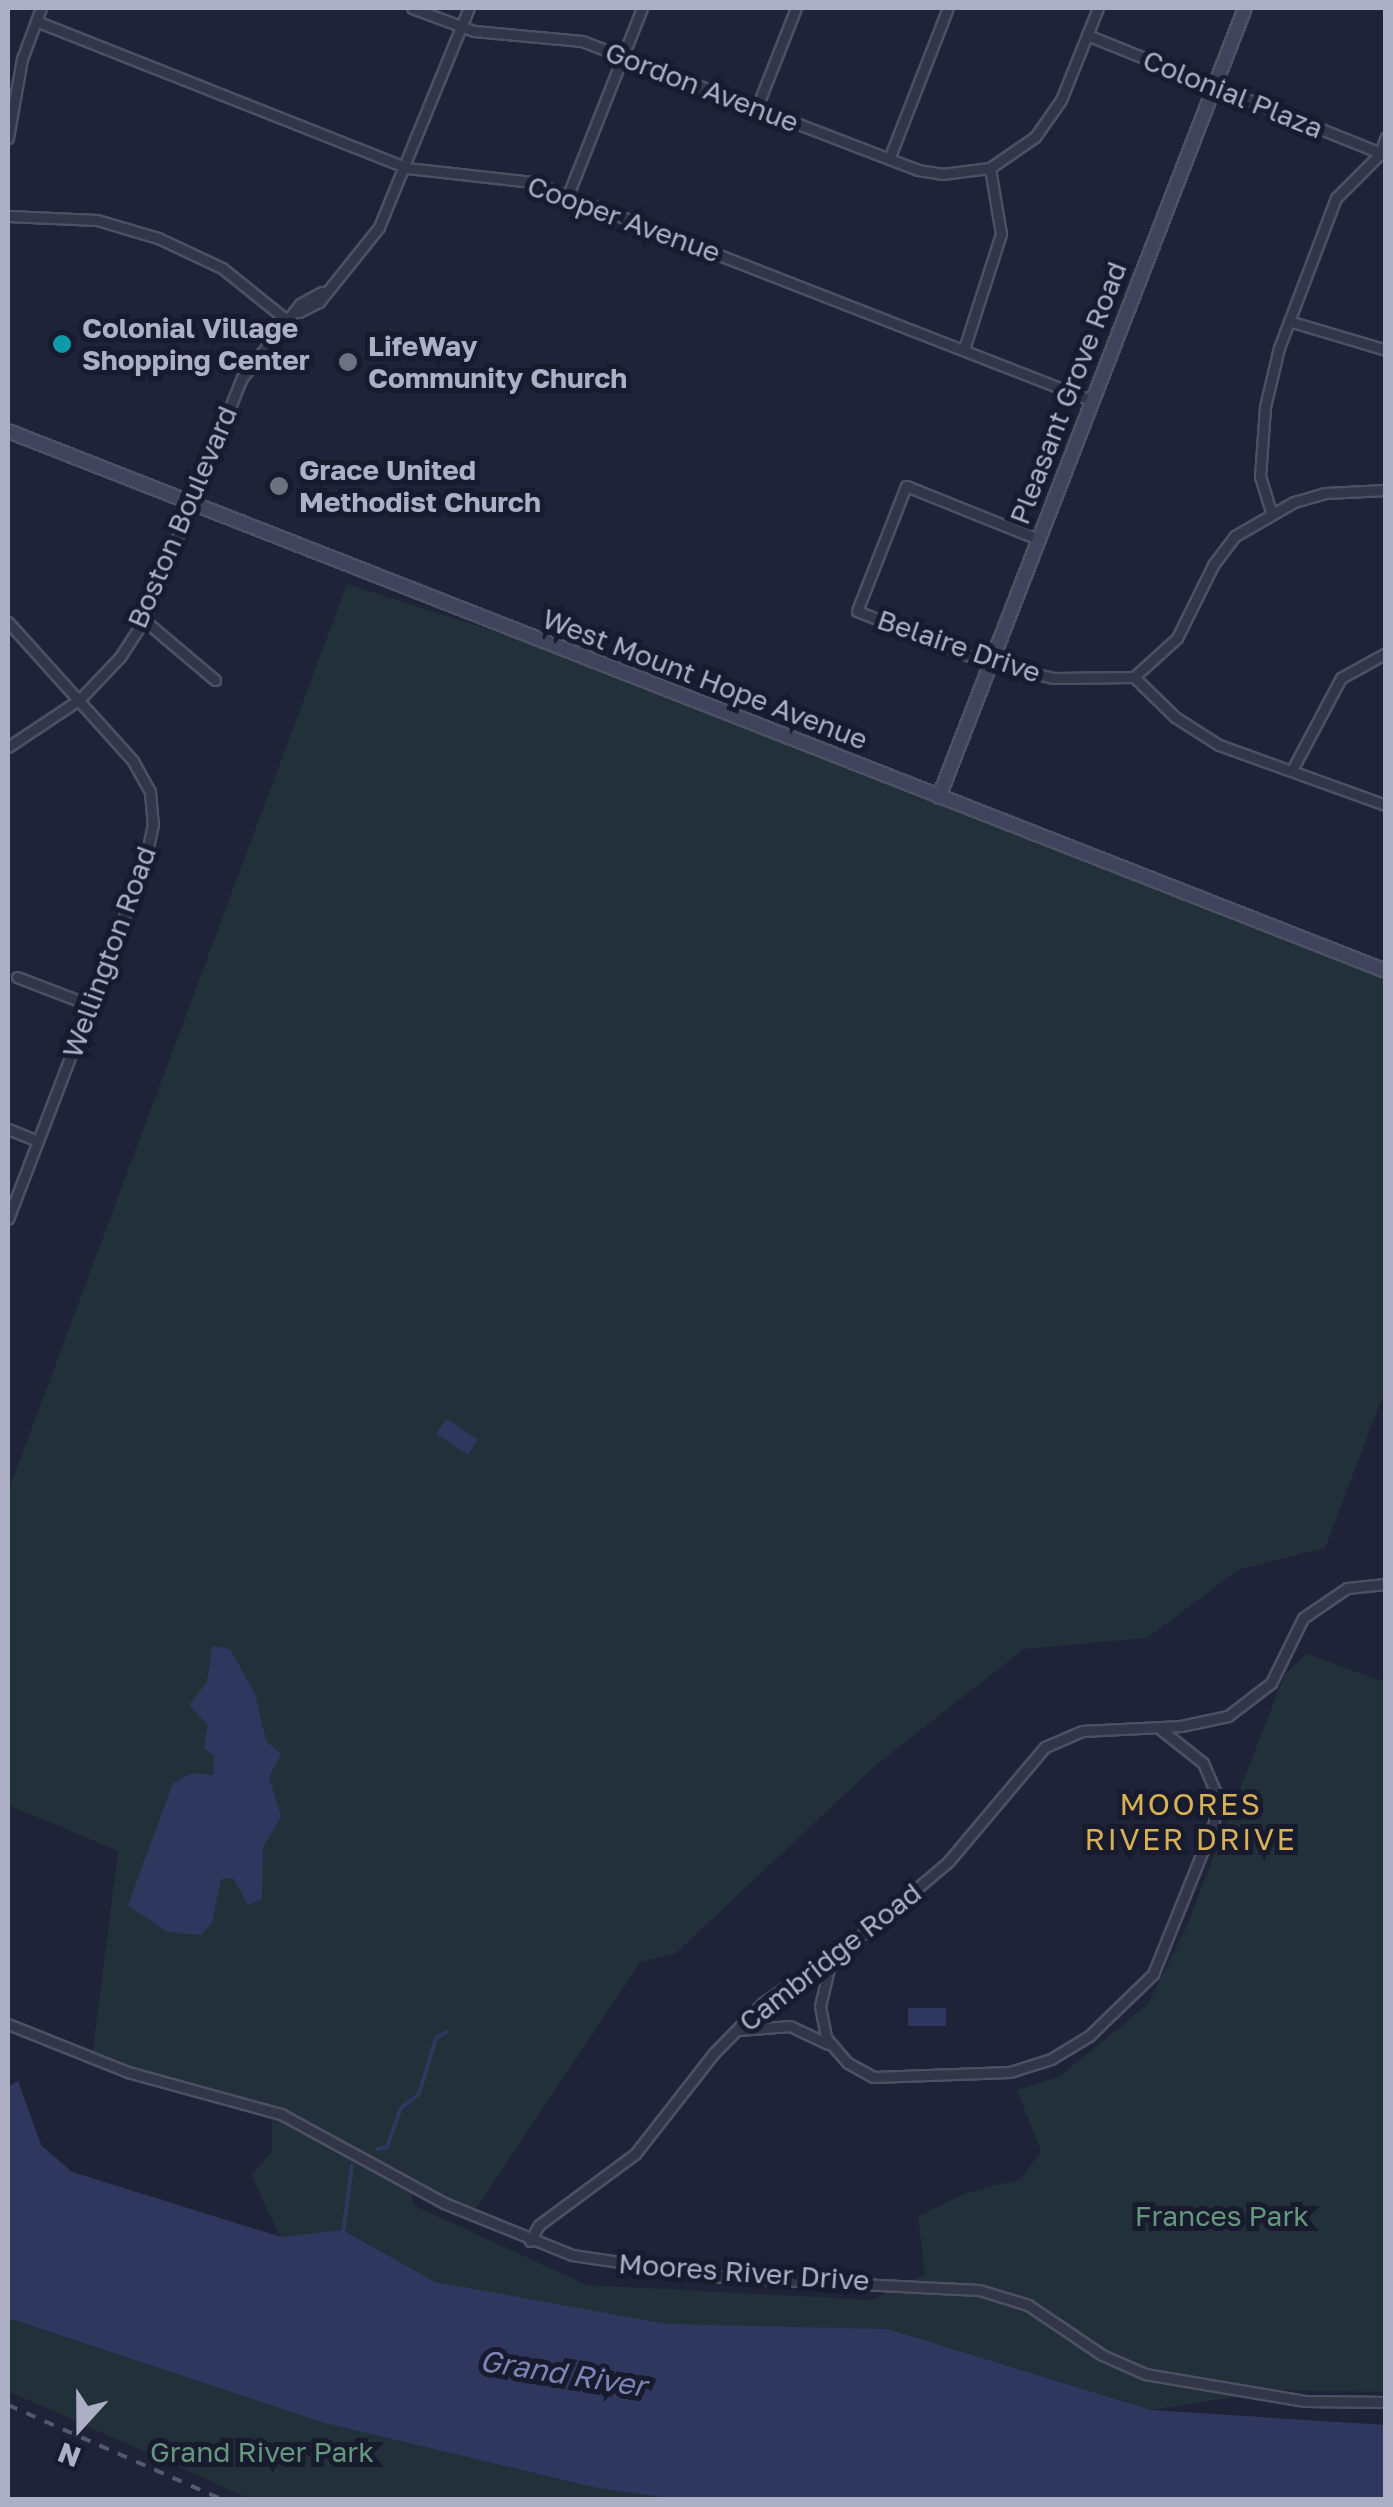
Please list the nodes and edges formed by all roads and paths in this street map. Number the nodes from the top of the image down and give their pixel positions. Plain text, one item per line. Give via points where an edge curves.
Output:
1 (41, 8) edge
2 (412, 8) edge
3 (469, 8) edge
4 (642, 8) edge
5 (796, 8) edge
6 (948, 8) edge
7 (1098, 8) edge
8 (1245, 8) edge
9 (36, 21) junction
10 (461, 27) junction
11 (1087, 35) junction
12 (623, 55) junction
13 (1214, 86) junction
14 (757, 107) junction
15 (1386, 137) edge
16 (8, 138) edge
17 (1382, 154) edge
18 (888, 159) junction
19 (408, 168) junction
20 (990, 168) junction
21 (568, 196) junction
22 (8, 216) edge
23 (288, 320) junction
24 (1289, 321) junction
25 (964, 349) junction
26 (1386, 350) edge
27 (1093, 401) junction
28 (8, 431) edge
29 (1386, 490) edge
30 (192, 502) junction
31 (1271, 512) junction
32 (1038, 539) junction
33 (144, 620) junction
34 (8, 622) edge
35 (1386, 653) edge
36 (993, 662) junction
37 (1134, 677) junction
38 (215, 680) dead end
39 (80, 698) junction
40 (8, 747) edge
41 (1292, 770) junction
42 (939, 797) junction
43 (1386, 806) edge
44 (1386, 970) edge
45 (18, 976) dead end
46 (90, 1005) junction
47 (8, 1130) edge
48 (38, 1141) junction
49 (8, 1219) edge
50 (1386, 1584) edge
51 (1157, 1727) junction
52 (832, 1958) junction
53 (8, 2024) edge
54 (735, 2031) junction
55 (834, 2049) junction
56 (530, 2241) junction
57 (1386, 2402) edge

1 - 9 street
2 - 10 street, Gordon Avenue
3 - 10 street, Boston Boulevard
4 - 12 street
5 - 14 street
6 - 18 street
7 - 11 street
8 - 13 street, Pleasant Grove Road
9 - 16 street
9 - 19 street, Cooper Avenue
10 - 12 street, Gordon Avenue via 542,33
10 - 19 street, Boston Boulevard
11 - 13 street, Colonial Plaza
11 - 20 street via 1049,122
12 - 14 street, Gordon Avenue
12 - 21 street
13 - 17 street, Colonial Plaza
13 - 27 street, Pleasant Grove Road
14 - 18 street, Gordon Avenue
15 - 17 street
17 - 24 street via 1336,198
18 - 20 street, Gordon Avenue via 942,174
19 - 21 street, Cooper Avenue via 494,174
19 - 23 street, Boston Boulevard via 379,227 319,302
20 - 25 street via 999,195 999,253
21 - 25 street, Cooper Avenue
22 - 23 street via 97,220 158,238 222,268
23 - 30 street, Boston Boulevard via 234,392
24 - 26 street
24 - 31 street via 1265,407 1260,477
25 - 27 street, Cooper Avenue
27 - 32 street, Pleasant Grove Road
28 - 30 street, West Mount Hope Avenue
29 - 31 street via 1325,492
30 - 33 street, Boston Boulevard
30 - 42 street, West Mount Hope Avenue
31 - 37 street via 1235,536 1177,638
32 - 36 street, Pleasant Grove Road
32 - 36 street, Belaire Drive via 906,486 856,612
33 - 38 street
33 - 39 street, Boston Boulevard
34 - 39 street, Wellington Road
35 - 41 street via 1341,678
36 - 37 street, Belaire Drive via 1053,678
36 - 42 street, Pleasant Grove Road
37 - 41 street via 1175,717 1219,745
39 - 40 street, Boston Boulevard
39 - 46 street, Wellington Road via 133,760 153,807 145,862
41 - 43 street
42 - 44 street, West Mount Hope Avenue
45 - 46 street
46 - 48 street, Wellington Road
47 - 48 street
48 - 49 street, Wellington Road
50 - 51 street, Cambridge Road via 1347,1588 1303,1618 1270,1684 1250,1703 1203,1722
51 - 52 street, Cambridge Road via 1082,1730 1045,1747 948,1862
51 - 55 street via 1203,1763 1215,1791 1214,1823 1166,1952 1108,2021 1050,2058 1010,2072 892,2080 862,2072
52 - 54 street, Cambridge Road via 763,2003
52 - 55 street via 820,2006
53 - 56 street, Moores River Drive via 128,2072 282,2114 444,2203
54 - 55 street via 790,2026
54 - 56 street, Cambridge Road via 635,2154 540,2225
56 - 57 street, Moores River Drive via 658,2271 979,2290 1028,2305 1102,2355 1145,2374 1305,2401

